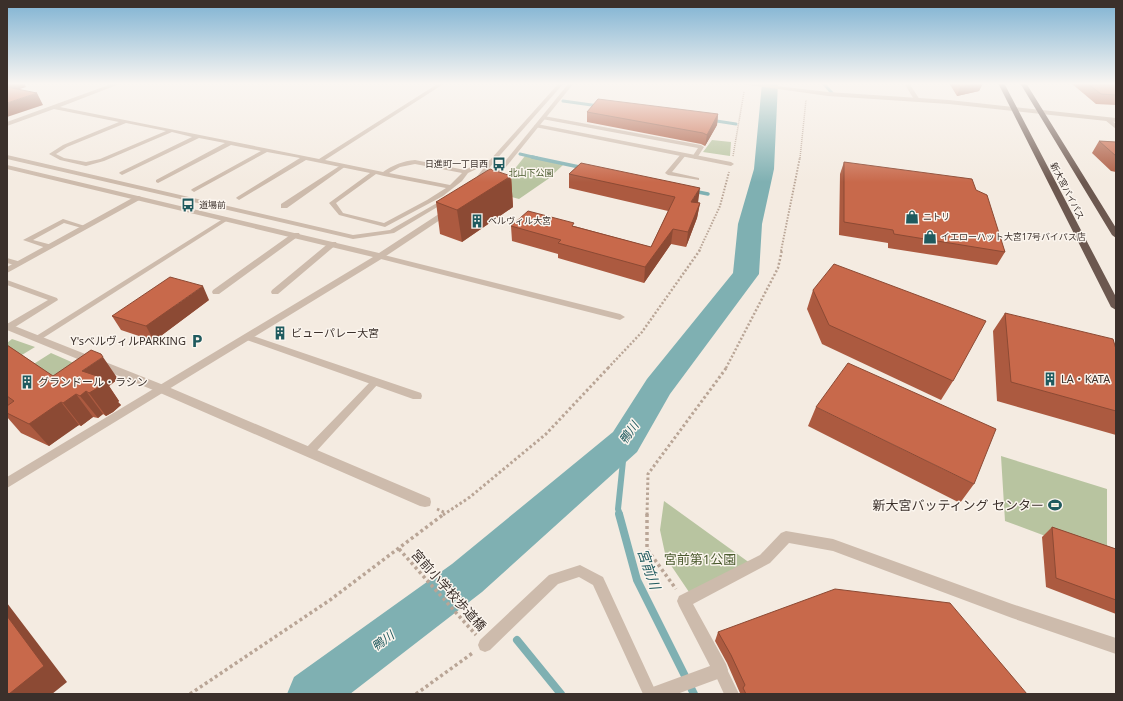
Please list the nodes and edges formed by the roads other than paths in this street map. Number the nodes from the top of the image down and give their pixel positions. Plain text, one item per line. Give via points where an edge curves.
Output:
1 (30, 116) edge
2 (96, 116) edge
3 (391, 116) edge
4 (533, 116) edge
5 (1017, 116) edge
6 (1042, 116) edge
7 (1071, 116) edge
8 (544, 118) joint
9 (126, 122) junction
10 (7, 124) edge
11 (1115, 124) edge
12 (537, 126) junction
13 (171, 130) junction
14 (198, 136) junction
15 (230, 143) junction
16 (266, 150) junction
17 (683, 155) junction
18 (7, 156) edge
19 (695, 157) junction
20 (304, 158) junction
21 (320, 161) junction
22 (492, 161) junction
23 (731, 164) road end
24 (343, 166) junction
25 (9, 169) edge
26 (374, 172) junction
27 (466, 172) junction
28 (122, 173) dead end
29 (384, 174) junction
30 (697, 179) dead end
31 (158, 181) dead end
32 (450, 187) junction
33 (486, 187) edge
34 (467, 188) edge
35 (194, 190) dead end
36 (453, 196) edge
37 (139, 198) junction
38 (239, 198) dead end
39 (284, 206) dead end
40 (455, 208) edge
41 (226, 218) junction
42 (85, 227) junction
43 (296, 235) junction
44 (1116, 235) edge
45 (333, 244) junction
46 (49, 247) junction
47 (380, 256) junction
48 (7, 260) edge
49 (18, 264) junction
50 (7, 270) edge
51 (7, 282) edge
52 (216, 292) dead end
53 (275, 292) dead end
54 (1116, 307) edge
55 (620, 316) dead end
56 (8, 326) edge
57 (247, 337) junction
58 (37, 338) junction
59 (375, 382) junction
60 (162, 389) junction
61 (417, 396) dead end
62 (309, 452) junction
63 (7, 484) edge
64 (425, 502) dead end
65 (485, 644) road end
66 (1116, 646) edge
67 (720, 670) junction
68 (650, 694) edge
69 (656, 694) edge
70 (732, 694) edge

1 - 10 lane
2 - 9 lane
3 - 21 lane
4 - 22 lane
5 - 54 highway, 新大宮バイパス
6 - 44 highway, 新大宮バイパス
7 - 11 street via 1107,120
8 - 12 street
8 - 19 lane via 701,147
9 - 13 lane
9 - 13 lane via 65,146 52,154 86,164 102,160
12 - 17 street
12 - 33 street
13 - 14 lane
14 - 15 lane
14 - 28 lane
15 - 16 lane
15 - 31 lane
16 - 20 lane
16 - 35 lane
17 - 19 street
17 - 30 lane via 668,173
18 - 36 lane via 353,237 392,232
19 - 23 street
20 - 21 lane
20 - 38 lane
21 - 24 lane
22 - 27 lane via 482,163
22 - 34 lane via 474,184
24 - 26 lane
24 - 39 street
25 - 37 street
26 - 29 lane
26 - 32 lane via 332,203 341,214 386,224
27 - 29 lane via 415,162 400,164
27 - 32 lane
29 - 32 lane
37 - 41 street
37 - 42 street
40 - 47 street
41 - 43 street
41 - 58 lane
42 - 46 street
42 - 46 lane via 63,221 27,240
43 - 45 street
43 - 52 lane
45 - 47 street
45 - 53 lane
46 - 49 street
47 - 55 street
47 - 57 street
48 - 49 lane
49 - 50 street
51 - 56 lane via 54,300
56 - 58 street
57 - 59 street
57 - 60 street
58 - 60 street
59 - 61 street
59 - 62 lane
60 - 62 street
60 - 63 street
62 - 64 street
65 - 68 lane via 554,579 580,571 598,581
66 - 67 street via 833,545 786,537 765,559 684,600
67 - 69 street
67 - 70 lane

